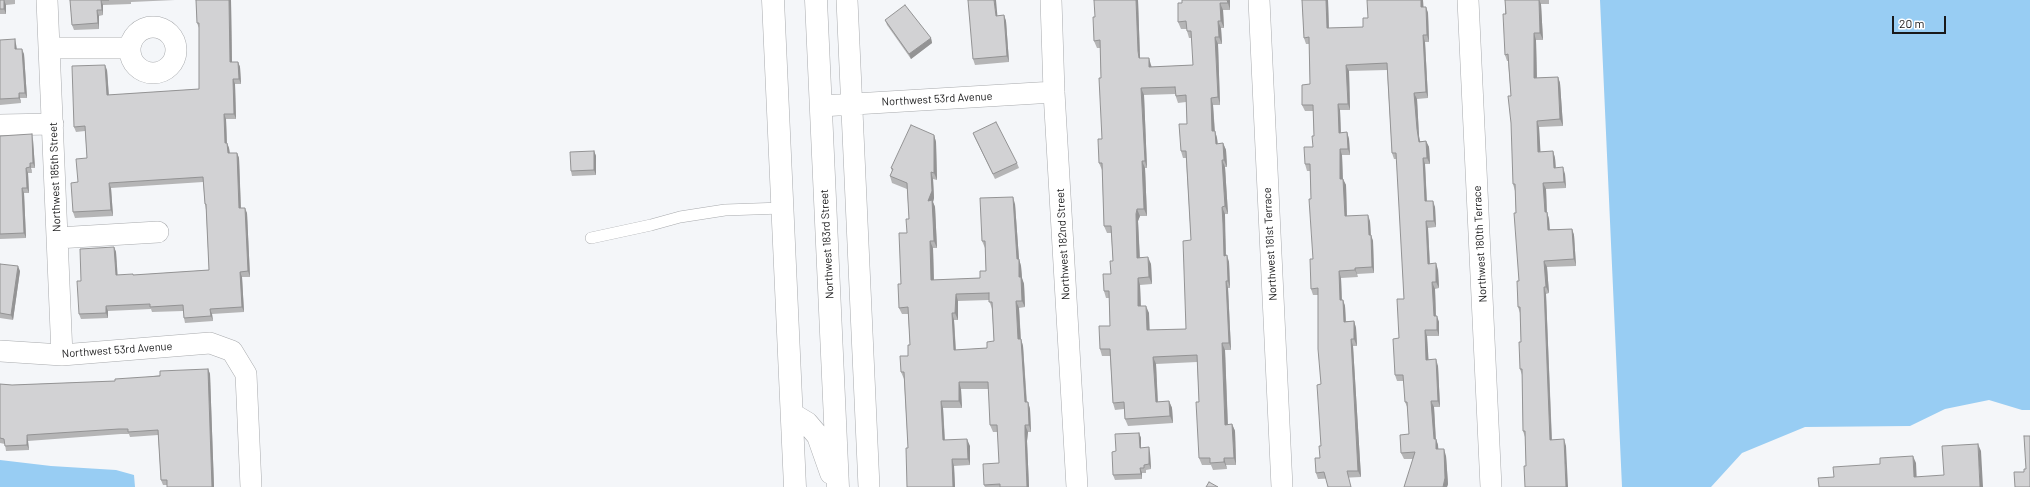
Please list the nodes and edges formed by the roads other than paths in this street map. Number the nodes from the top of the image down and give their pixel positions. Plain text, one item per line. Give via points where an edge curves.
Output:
1 (47, 0) edge
2 (773, 0) edge
3 (816, 0) edge
4 (847, 0) edge
5 (1051, 0) edge
6 (1259, 0) edge
7 (1468, 0) edge
8 (50, 48) junction
9 (130, 48) dead end
10 (1054, 92) junction
11 (851, 104) junction
12 (821, 106) junction
13 (53, 124) junction
14 (0, 125) edge
15 (782, 208) junction
16 (158, 232) dead end
17 (57, 238) junction
18 (591, 238) dead end
19 (0, 351) edge
20 (62, 355) junction
21 (792, 414) junction
22 (251, 487) edge
23 (795, 487) edge
24 (838, 487) edge
25 (869, 487) edge
26 (1077, 487) edge
27 (1282, 487) edge
28 (1491, 487) edge

1 - 8 street, Northwest 185th Street
2 - 15 main road
3 - 12 main road, Northwest 183rd Street
4 - 11 street
5 - 10 street, Northwest 182nd Street
6 - 27 street, Northwest 181st Terrace
7 - 28 street, Northwest 180th Terrace
8 - 9 street
8 - 13 street, Northwest 185th Street
10 - 11 street, Northwest 53rd Avenue
10 - 26 street, Northwest 182nd Street
11 - 12 street, Northwest 53rd Avenue
11 - 25 street
12 - 24 main road, Northwest 183rd Street
13 - 14 street
13 - 17 street, Northwest 185th Street
15 - 18 lane via 695,214
15 - 21 main road
16 - 17 street
17 - 20 street, Northwest 185th Street
19 - 20 street, Northwest 53rd Avenue
20 - 22 street, Northwest 53rd Avenue via 210,343 232,351 246,374
21 - 23 main road
21 - 24 main road via 807,423 818,436

